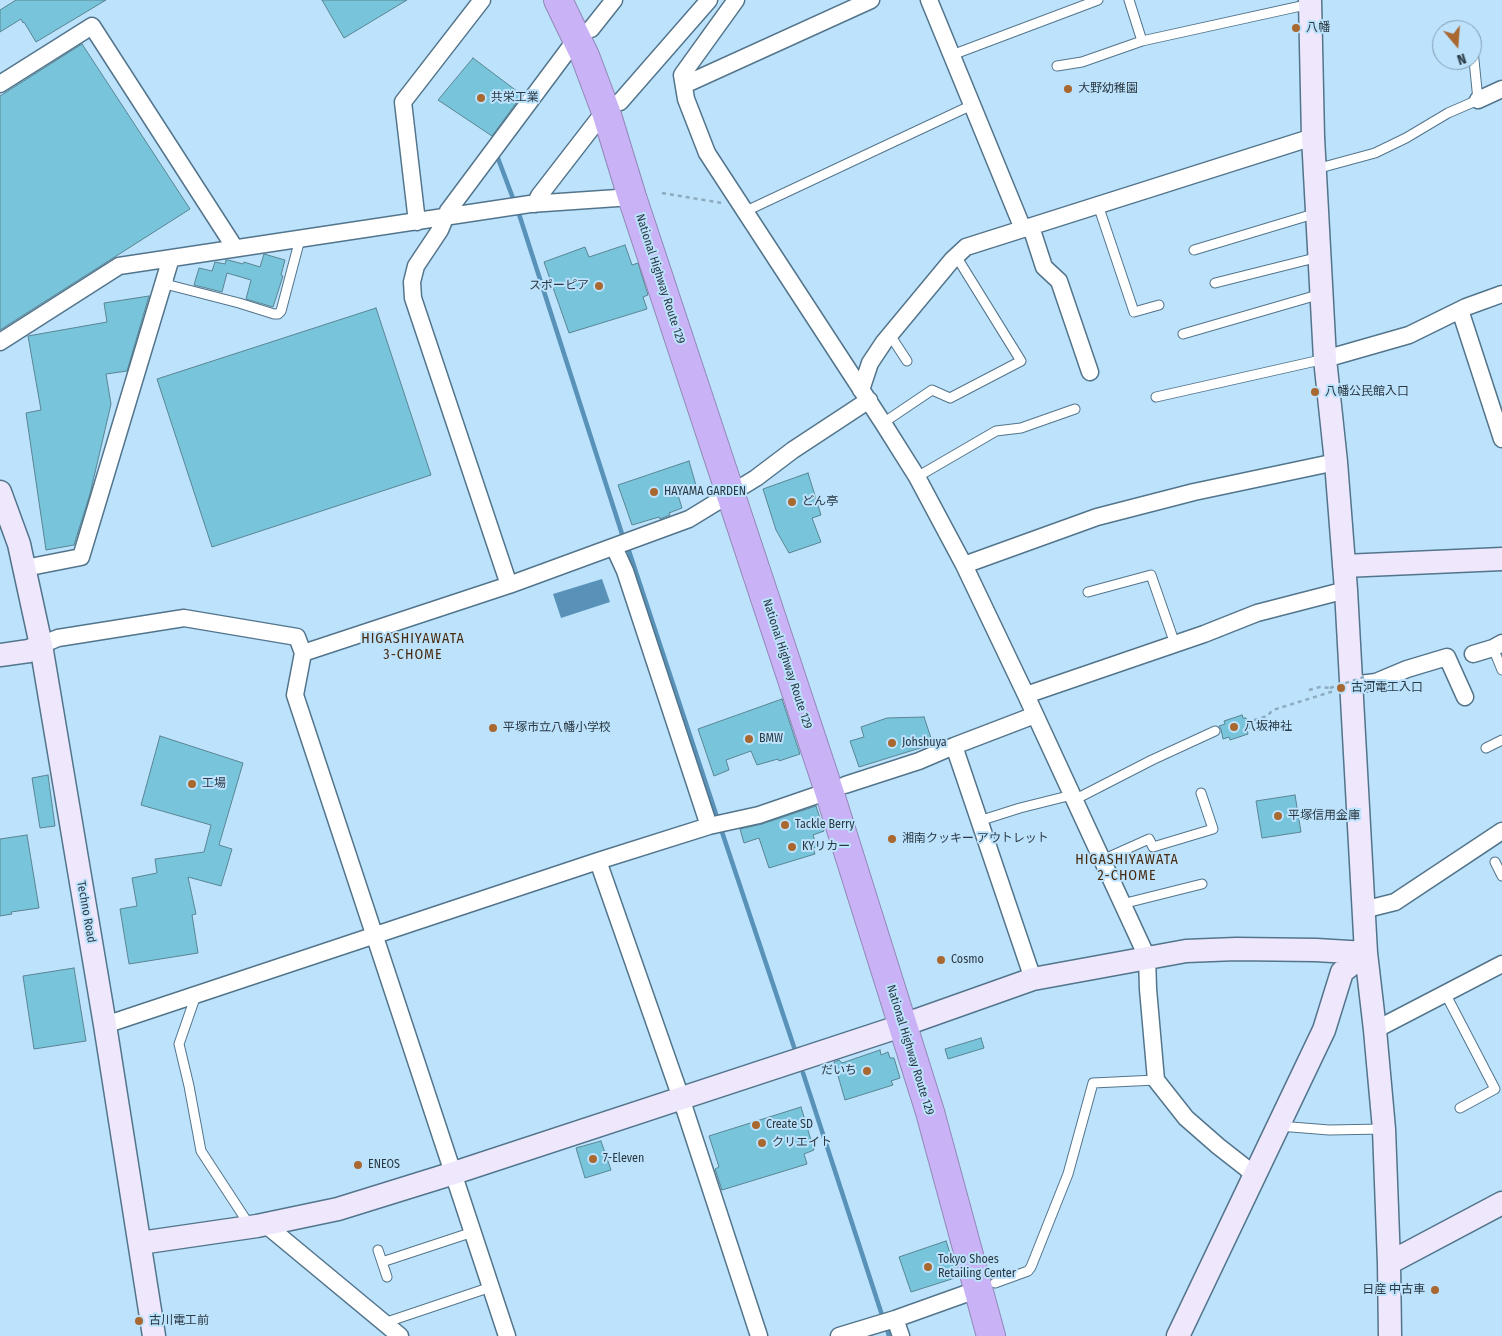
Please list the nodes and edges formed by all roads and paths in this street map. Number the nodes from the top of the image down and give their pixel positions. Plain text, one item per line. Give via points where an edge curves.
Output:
1 (482, 0) edge
2 (558, 0) edge
3 (576, 0) edge
4 (614, 0) edge
5 (709, 0) edge
6 (736, 0) edge
7 (871, 0) edge
8 (929, 0) edge
9 (1098, 0) edge
10 (1129, 0) edge
11 (1310, 2) edge
12 (584, 34) junction
13 (1142, 41) junction
14 (952, 55) junction
15 (1057, 66) dead end
16 (1475, 70) edge
17 (0, 84) edge
18 (684, 84) junction
19 (1502, 89) edge
20 (1478, 100) junction
21 (972, 106) junction
22 (613, 107) junction
23 (1313, 137) junction
24 (1315, 169) junction
25 (662, 193) dead end
26 (632, 197) junction
27 (535, 204) junction
28 (1098, 205) junction
29 (743, 209) junction
30 (1317, 213) junction
31 (444, 218) junction
32 (417, 222) junction
33 (1027, 228) junction
34 (300, 239) junction
35 (235, 248) junction
36 (1194, 250) dead end
37 (956, 256) junction
38 (1320, 257) junction
39 (171, 258) junction
40 (166, 274) junction
41 (1214, 283) dead end
42 (1321, 294) junction
43 (1502, 294) edge
44 (1159, 305) dead end
45 (1460, 310) junction
46 (1183, 334) dead end
47 (890, 335) junction
48 (0, 342) edge
49 (1325, 359) junction
50 (907, 361) dead end
51 (1090, 372) dead end
52 (865, 395) junction
53 (1156, 397) dead end
54 (1075, 409) dead end
55 (883, 424) junction
56 (1502, 439) edge
57 (1336, 462) junction
58 (917, 477) junction
59 (738, 490) junction
60 (0, 492) edge
61 (614, 547) junction
62 (1502, 559) edge
63 (964, 566) junction
64 (1344, 566) junction
65 (25, 568) junction
66 (509, 585) junction
67 (1346, 590) junction
68 (1088, 592) dead end
69 (1175, 644) junction
70 (41, 645) junction
71 (1497, 645) edge
72 (303, 653) junction
73 (1473, 654) dead end
74 (0, 655) edge
75 (1502, 670) edge
76 (1347, 685) junction
77 (1309, 690) dead end
78 (1026, 695) junction
79 (1465, 696) dead end
80 (1035, 715) junction
81 (1254, 720) dead end
82 (1216, 731) dead end
83 (1502, 740) edge
84 (954, 746) junction
85 (1486, 748) dead end
86 (837, 788) junction
87 (1201, 793) dead end
88 (1073, 798) junction
89 (979, 822) junction
90 (709, 826) junction
91 (1502, 831) edge
92 (1102, 860) junction
93 (598, 861) junction
94 (1495, 862) dead end
95 (1502, 876) edge
96 (1202, 884) dead end
97 (1122, 904) junction
98 (1363, 910) junction
99 (374, 935) junction
100 (1366, 953) junction
101 (1147, 957) junction
102 (1502, 964) edge
103 (1033, 979) junction
104 (1445, 994) junction
105 (196, 995) junction
106 (912, 1022) junction
107 (105, 1025) junction
108 (1375, 1030) junction
109 (1156, 1080) junction
110 (681, 1098) junction
111 (1460, 1108) dead end
112 (1278, 1126) junction
113 (1384, 1129) junction
114 (454, 1173) junction
115 (1255, 1174) junction
116 (1502, 1203) edge
117 (258, 1225) junction
118 (473, 1232) junction
119 (140, 1242) junction
120 (378, 1250) dead end
121 (382, 1262) junction
122 (1389, 1263) junction
123 (387, 1278) dead end
124 (987, 1286) junction
125 (491, 1287) junction
126 (895, 1319) junction
127 (384, 1323) junction
128 (154, 1336) edge
129 (400, 1336) edge
130 (507, 1336) edge
131 (760, 1336) edge
132 (839, 1336) edge
133 (901, 1336) edge
134 (991, 1336) edge
135 (1009, 1336) edge
136 (1178, 1336) edge
137 (1390, 1336) edge

1 - 32 street via 403,102
2 - 12 highway, National Highway Route 129
3 - 12 highway, National Highway Route 129
4 - 12 street
5 - 22 street
6 - 18 street via 682,75
7 - 18 street
8 - 14 street
9 - 14 lane
10 - 13 lane
11 - 13 lane
11 - 23 street
12 - 22 highway, National Highway Route 129
12 - 31 street
13 - 15 lane via 1082,62
14 - 21 street
16 - 20 lane
17 - 35 street via 92,26
18 - 29 street via 686,99 706,153
19 - 20 street
20 - 24 lane via 1375,153
21 - 29 lane
21 - 33 street
22 - 26 highway, National Highway Route 129
22 - 27 street via 591,128
22 - 59 highway, National Highway Route 129
23 - 24 street
23 - 28 street
24 - 30 street
25 - 29 path
26 - 27 street
26 - 59 highway, National Highway Route 129
27 - 31 street
28 - 33 street
28 - 44 lane via 1134,312
29 - 52 street
30 - 36 lane
30 - 38 street
31 - 32 street
31 - 66 street via 440,230 416,266 413,298
32 - 34 street
33 - 37 street via 966,247
33 - 51 street via 1044,267 1059,280
34 - 35 street
34 - 40 lane via 278,314 169,285
35 - 39 street
37 - 47 street
37 - 55 lane via 1021,361 950,398 932,390
38 - 41 lane
38 - 42 street
39 - 40 street
39 - 48 street via 119,266
40 - 65 street via 81,557
42 - 46 lane
42 - 49 street
43 - 45 street
45 - 49 street via 1409,335
45 - 56 street
47 - 50 lane
47 - 52 street via 870,364
49 - 53 lane
49 - 57 street
52 - 55 street
52 - 59 street
54 - 58 lane via 1021,428 996,430
55 - 58 street
57 - 63 street via 1194,492 1097,517
57 - 64 street
58 - 63 street
59 - 61 street via 690,519
59 - 86 highway, National Highway Route 129
60 - 65 street, Techno Road
61 - 66 street
61 - 90 street via 625,571
62 - 64 street
63 - 78 street
64 - 67 street
65 - 70 street, Techno Road
66 - 72 street
67 - 69 street via 1257,613
67 - 76 street
68 - 69 lane via 1151,575
69 - 78 street
70 - 72 street via 58,638 184,618 297,637
70 - 74 street via 29,651
70 - 107 street, Techno Road
71 - 73 street
71 - 75 lane
72 - 99 street via 295,695
76 - 76 path, bridge
76 - 77 path
76 - 79 street via 1376,682 1447,657
76 - 81 path via 1273,710 1267,716
76 - 98 street
78 - 80 street
80 - 84 street
80 - 88 street
82 - 88 lane
83 - 85 lane
84 - 86 street
84 - 89 street
86 - 90 street via 759,815
86 - 106 highway, National Highway Route 129
87 - 92 lane via 1213,829 1153,846 1149,839
88 - 89 lane via 1020,808
88 - 92 street
89 - 103 street
90 - 93 street
91 - 98 street via 1396,902
92 - 97 street
93 - 99 street
93 - 110 street
94 - 95 lane
96 - 97 lane
97 - 101 street
98 - 100 street
99 - 105 street
99 - 114 street
100 - 101 street via 1236,949
100 - 108 street
100 - 112 street via 1342,972 1324,1030
101 - 103 street
101 - 109 street
102 - 104 street
103 - 106 street
104 - 108 street
104 - 111 lane via 1495,1089
105 - 107 street
105 - 117 lane via 179,1044 200,1151
106 - 110 street
106 - 124 highway, National Highway Route 129
107 - 119 street, Techno Road
108 - 113 street
109 - 115 street via 1186,1118
109 - 124 lane via 1093,1083 1068,1174 1031,1267
110 - 114 street
110 - 131 street
112 - 113 lane via 1329,1130
112 - 115 street
113 - 122 street
114 - 117 street via 338,1209
114 - 118 street
115 - 136 street
116 - 122 street
117 - 119 street
117 - 127 street
118 - 121 lane
118 - 125 street
119 - 128 street, Techno Road
120 - 121 lane
121 - 123 lane
122 - 137 street
124 - 126 street
124 - 134 highway, National Highway Route 129
124 - 135 highway, National Highway Route 129
125 - 127 lane
125 - 130 street
126 - 132 street
126 - 133 street
127 - 129 street

